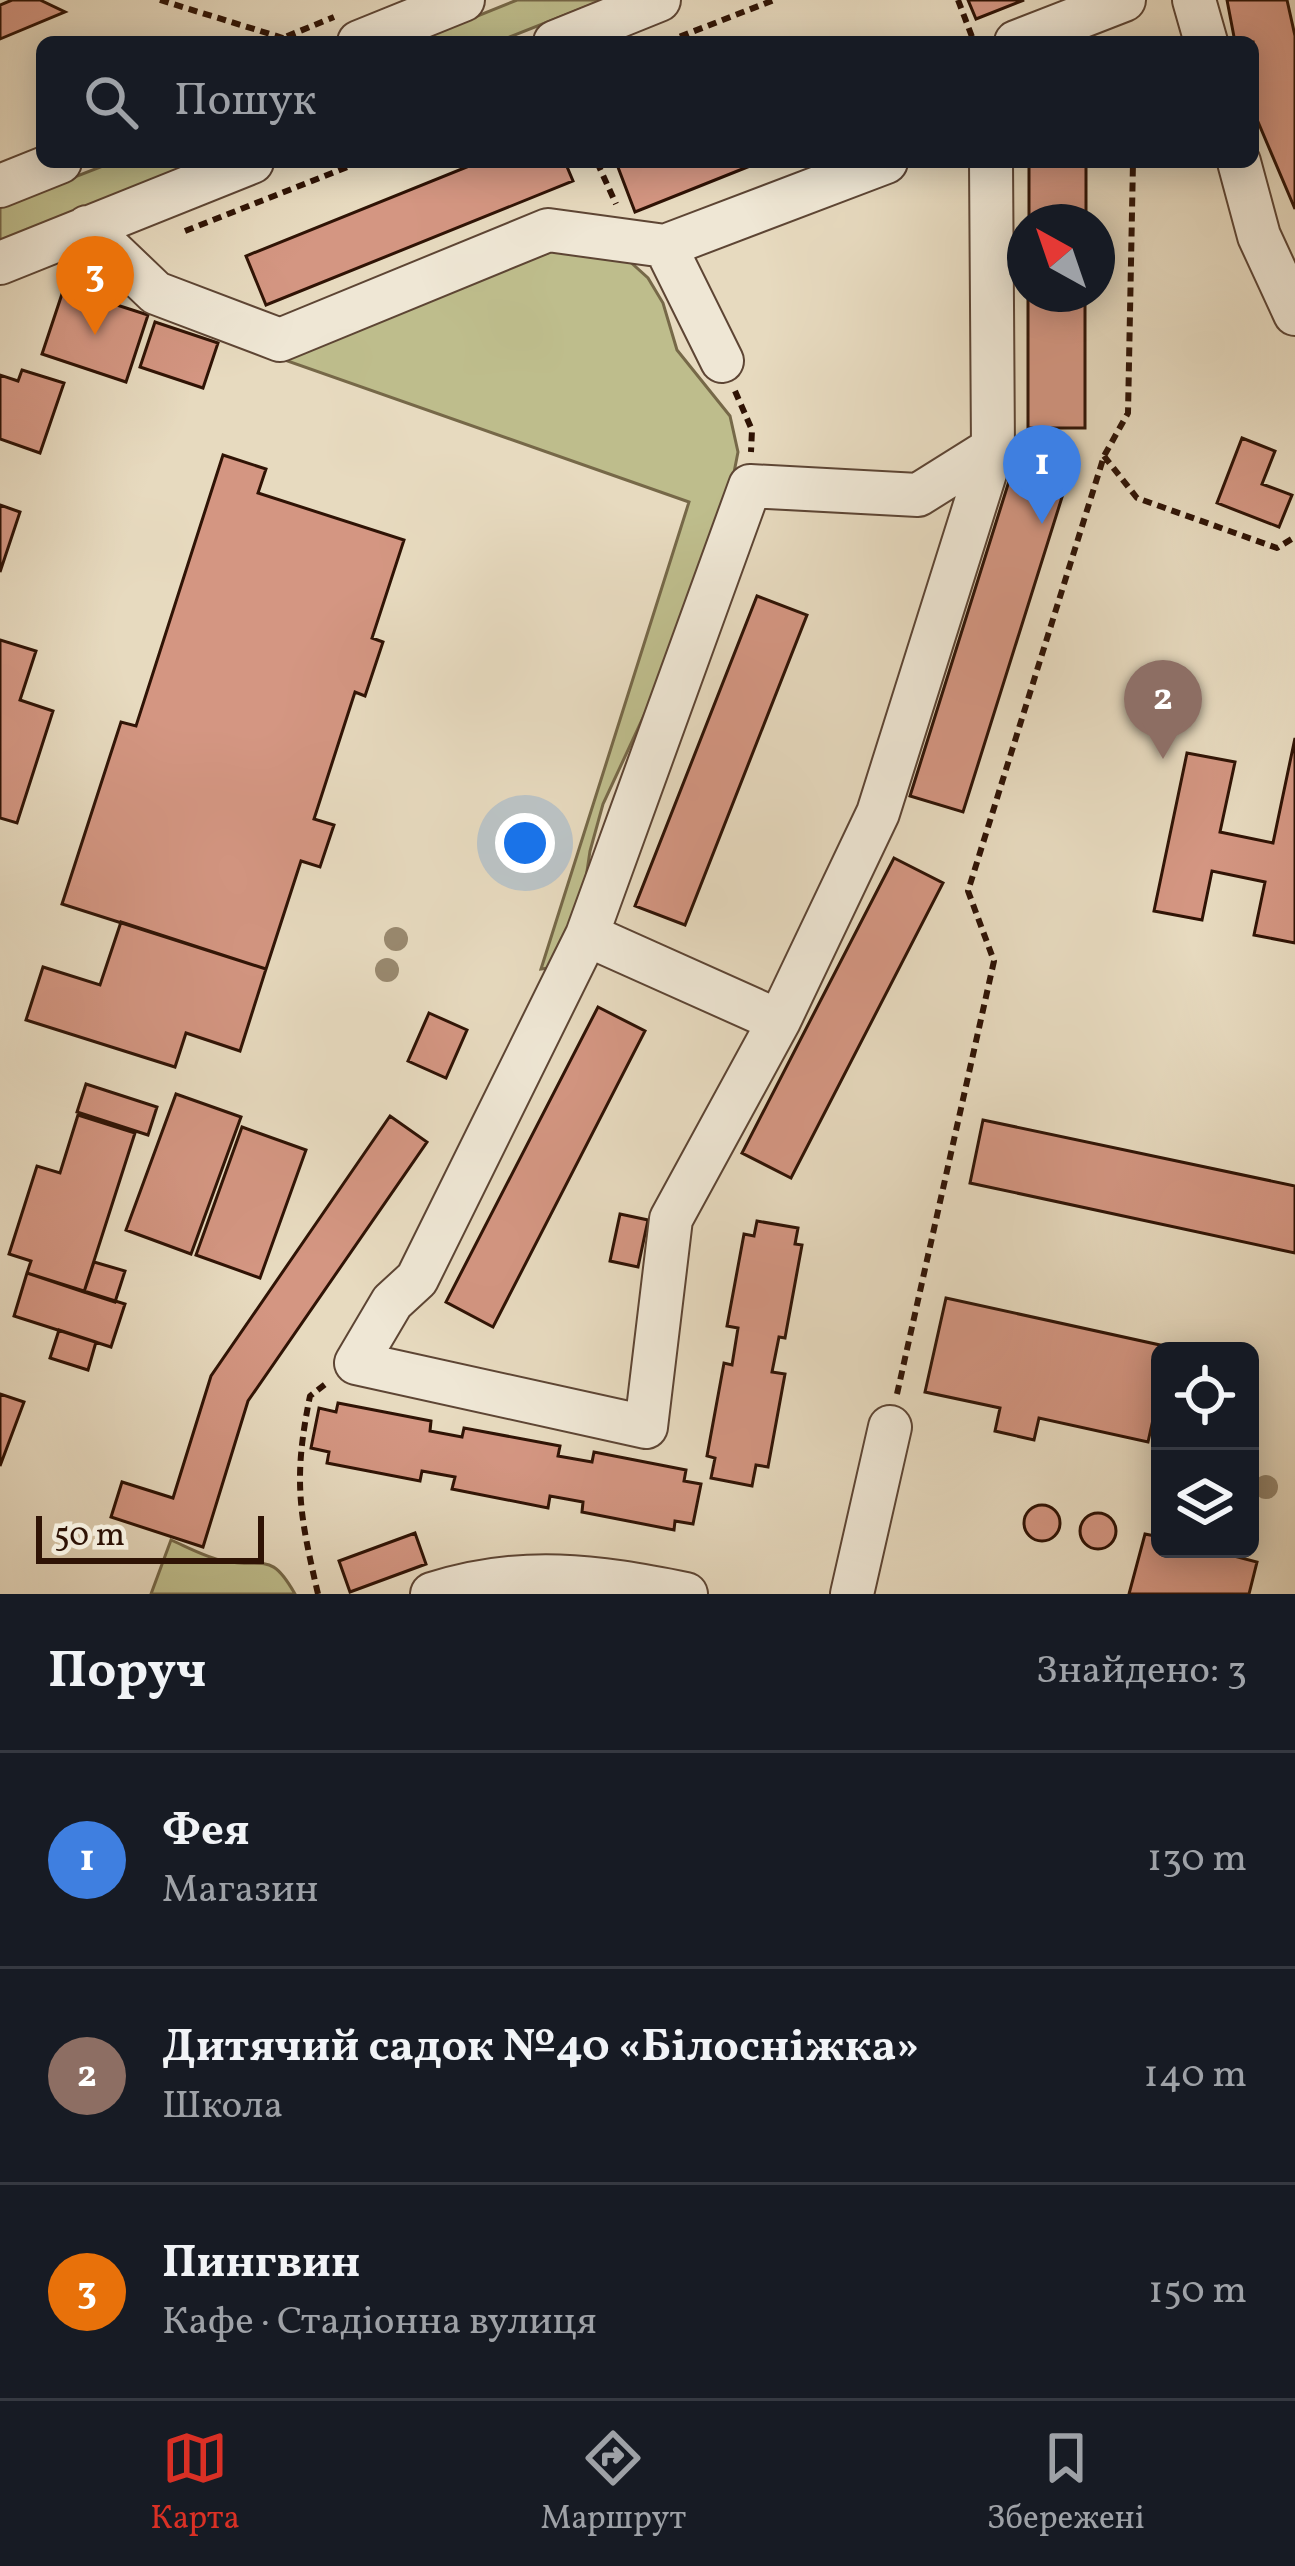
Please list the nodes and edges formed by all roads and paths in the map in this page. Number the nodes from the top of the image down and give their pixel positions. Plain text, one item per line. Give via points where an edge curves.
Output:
1 (160, 0) edge
2 (463, 0) edge
3 (659, 0) edge
4 (774, 0) edge
5 (958, 0) edge
6 (1124, 0) edge
7 (1194, 0) edge
8 (405, 10) edge
9 (349, 28) edge
10 (277, 36) edge
11 (296, 36) edge
12 (570, 36) edge
13 (682, 36) edge
14 (972, 36) edge
15 (1031, 36) edge
16 (1204, 36) edge
17 (45, 168) edge
18 (237, 168) edge
19 (870, 168) edge
20 (991, 168) edge
21 (1133, 168) edge
22 (1241, 168) edge
23 (0, 186) edge
24 (87, 227) junction
25 (665, 246) junction
26 (0, 262) edge
27 (1295, 314) edge
28 (722, 361) joint
29 (993, 448) junction
30 (1104, 456) junction
31 (750, 486) junction
32 (1295, 537) edge
33 (587, 935) junction
34 (779, 1021) junction
35 (356, 1363) junction
36 (890, 1427) joint
37 (318, 1594) edge
38 (432, 1594) edge
39 (686, 1594) edge
40 (852, 1594) edge

1 - 10 path
2 - 8 street
3 - 12 street
4 - 13 path
5 - 14 path
6 - 15 street
7 - 16 street
8 - 9 street
9 - 11 path
17 - 23 street
18 - 24 street
19 - 25 street
20 - 29 street
21 - 30 path via 1128,413
22 - 27 street via 1259,236
24 - 25 street via 156,293 280,340 548,230
24 - 26 street
25 - 28 street
28 - 31 path via 752,430
29 - 31 street via 919,495
29 - 34 street via 878,813
30 - 32 path via 1137,498 1277,548
30 - 36 path via 968,892 994,961
31 - 33 street
33 - 34 street
33 - 35 street via 417,1279 392,1302
34 - 35 street via 671,1219 646,1426
35 - 37 path via 310,1396 298,1456 299,1514
36 - 40 street
38 - 39 street via 543,1573

